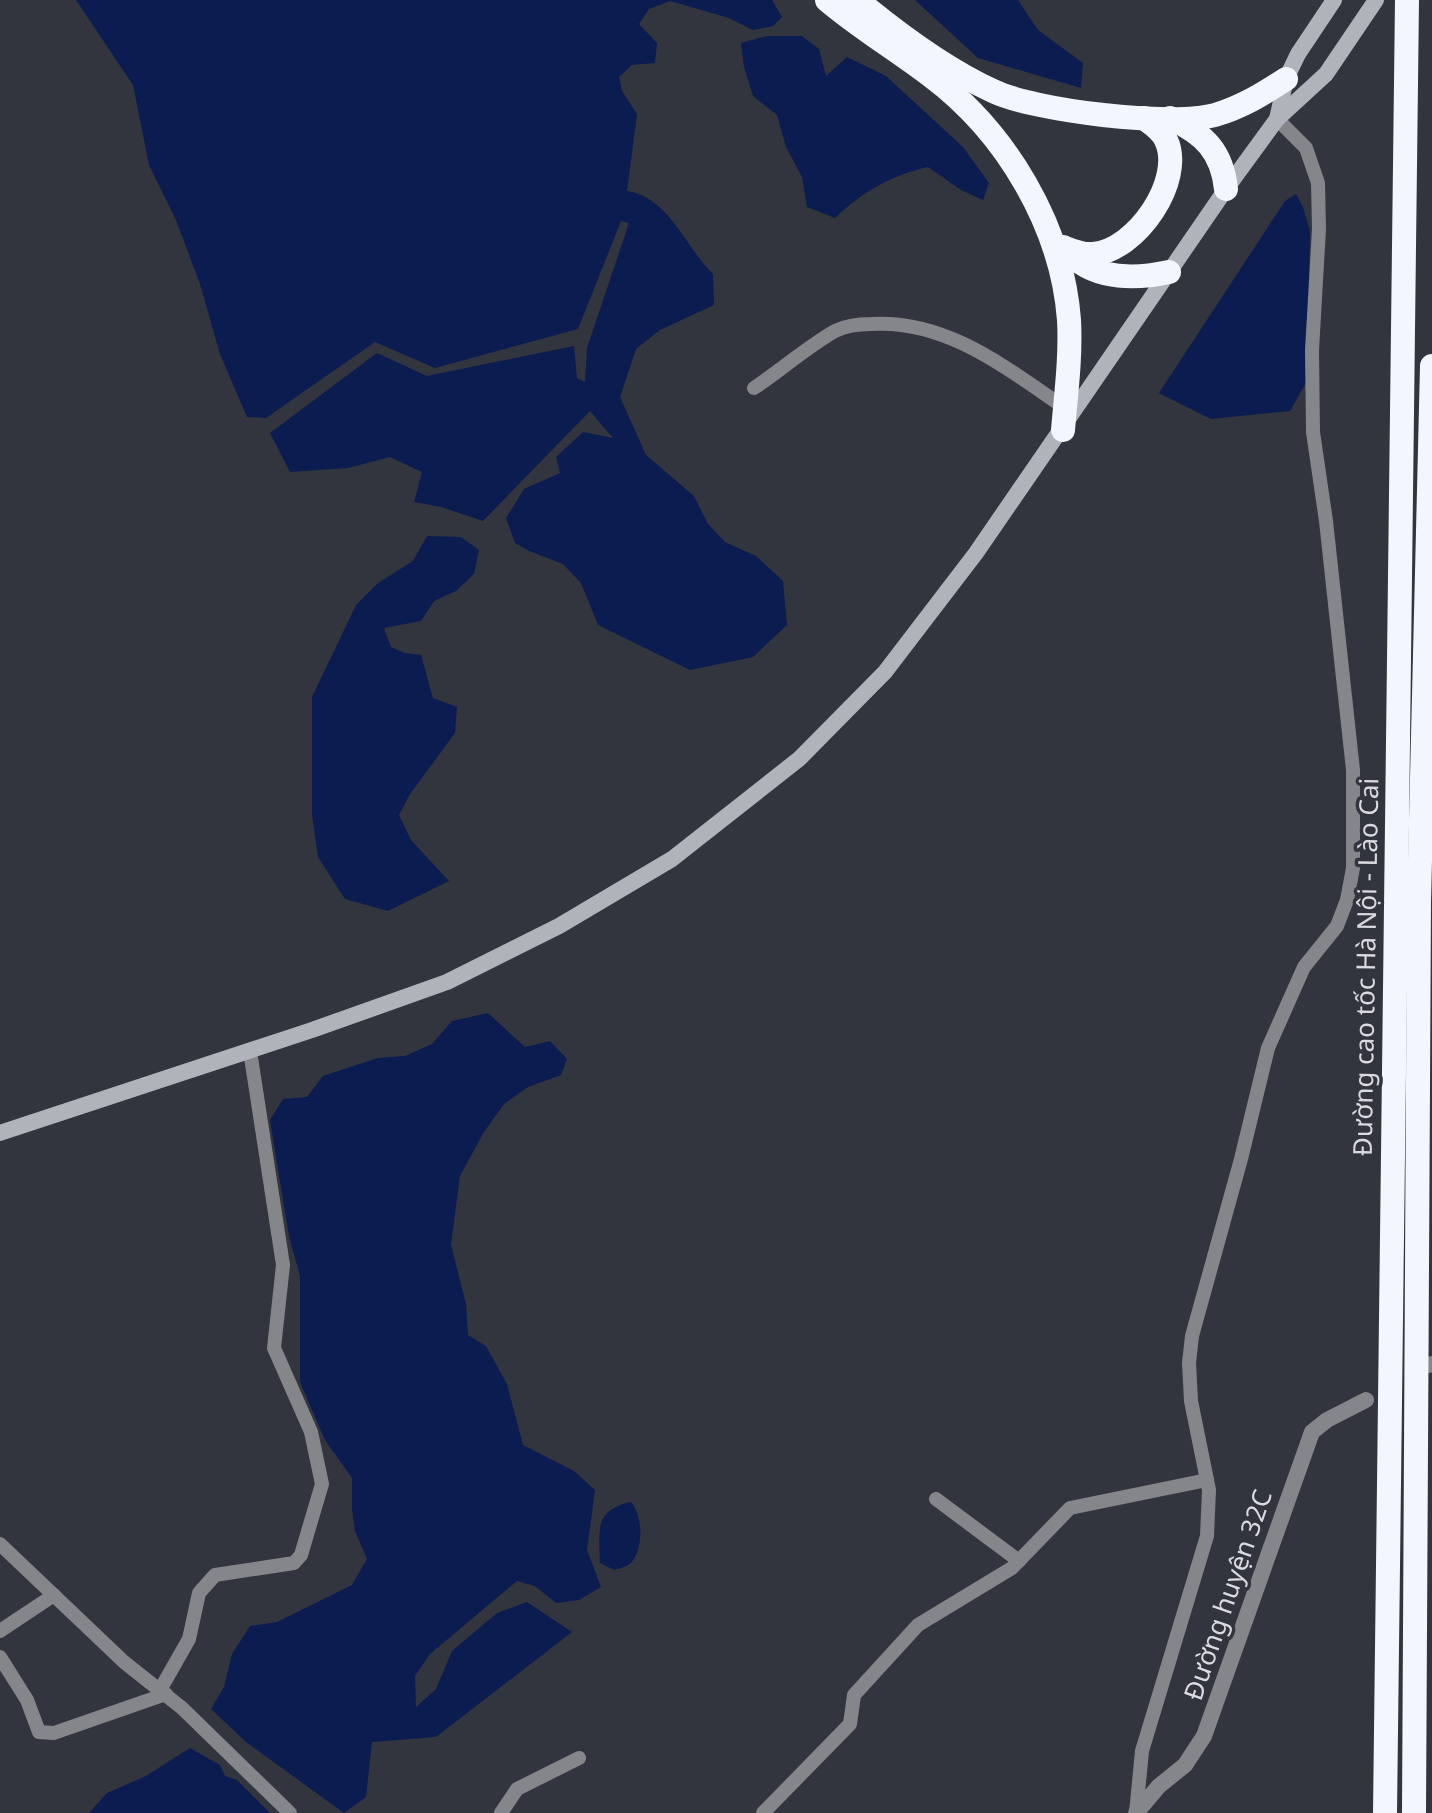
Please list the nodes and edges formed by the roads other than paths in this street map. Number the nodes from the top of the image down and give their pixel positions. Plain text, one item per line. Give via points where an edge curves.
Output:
1 (827, 0) edge
2 (857, 0) edge
3 (1334, 0) edge
4 (1376, 0) edge
5 (1407, 0) edge
6 (1286, 79) junction
7 (1144, 118) junction
8 (1170, 118) junction
9 (1277, 119) junction
10 (1226, 189) junction
11 (1047, 226) junction
12 (1063, 247) junction
13 (1169, 272) junction
14 (1432, 366) edge
15 (754, 388) dead end
16 (1064, 419) junction
17 (250, 1051) junction
18 (0, 1133) edge
19 (1366, 1400) dead end
20 (1207, 1480) junction
21 (936, 1499) dead end
22 (0, 1544) edge
23 (1019, 1561) junction
24 (54, 1595) junction
25 (0, 1631) edge
26 (0, 1657) edge
27 (163, 1692) junction
28 (579, 1758) dead end
29 (290, 1813) edge
30 (501, 1813) edge
31 (763, 1813) edge
32 (1136, 1813) edge
33 (1385, 1813) edge
34 (1414, 1813) edge

1 - 11 highway via 956,98 1017,170
2 - 7 highway via 995,93 1061,110
3 - 6 main road
4 - 9 main road via 1326,74
5 - 33 highway, Đường cao tốc Hà Nội - Lào Cai
6 - 8 highway via 1249,103 1212,116
6 - 9 main road
7 - 8 highway
7 - 12 highway via 1165,137 1171,169 1151,212 1114,248 1096,255
8 - 10 highway via 1202,136 1223,168
9 - 10 main road
9 - 20 street via 1306,148 1318,183 1313,432 1353,770 1353,868 1337,926 1304,967 1268,1048 1192,1336 1191,1401
10 - 13 main road
11 - 12 highway
11 - 16 highway via 1069,320
12 - 13 highway via 1081,264 1105,273 1144,277
13 - 16 main road
14 - 34 highway, Đường cao tốc Hà Nội - Lào Cai via 1419,902
15 - 16 street via 836,331 885,323 923,328 963,342
16 - 17 main road via 976,553 885,672 799,759 672,859 559,926 447,982
17 - 18 main road
17 - 27 street via 283,1265 274,1348 311,1432 322,1484 294,1563 215,1575 199,1593 189,1639
19 - 32 street, Đường huyện 32C via 1312,1432 1204,1736 1185,1765
20 - 23 street via 1070,1508
20 - 32 street via 1207,1536 1142,1751
21 - 23 street
22 - 24 street
23 - 31 street via 918,1625 854,1695 850,1724
24 - 25 street
24 - 27 street
26 - 27 street via 27,1700 39,1732 54,1733
27 - 29 street
28 - 30 street via 517,1789

